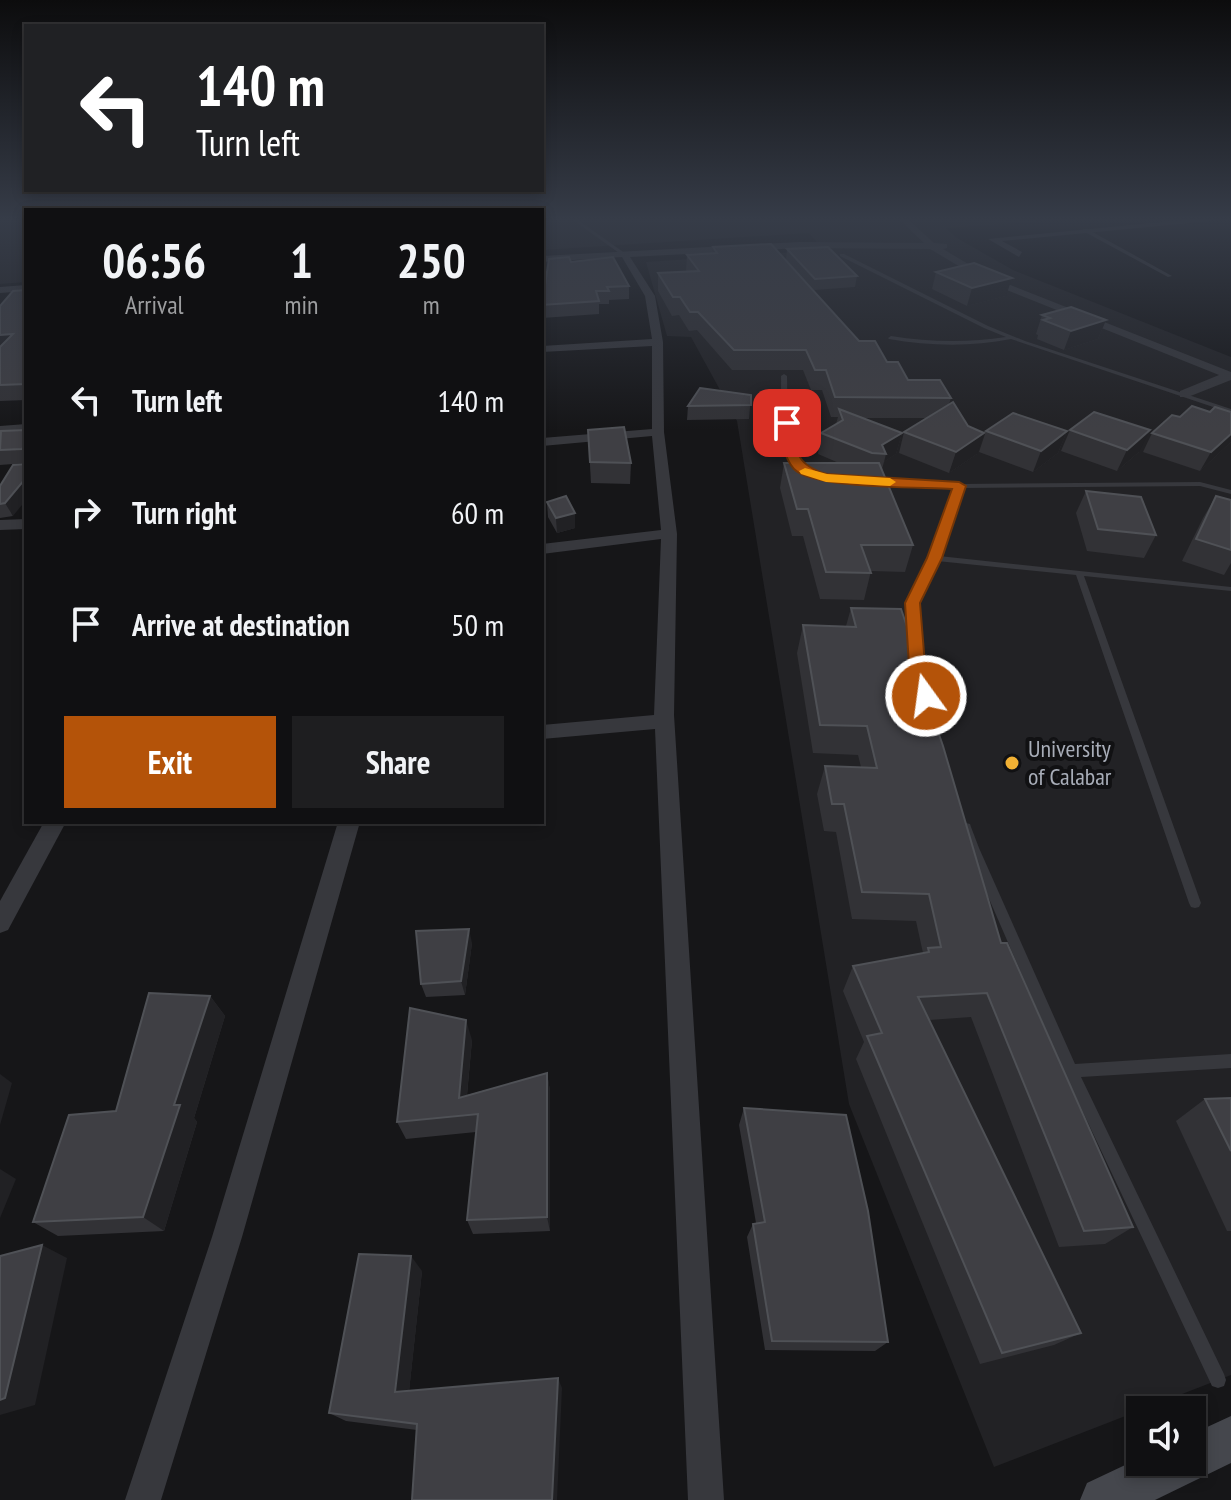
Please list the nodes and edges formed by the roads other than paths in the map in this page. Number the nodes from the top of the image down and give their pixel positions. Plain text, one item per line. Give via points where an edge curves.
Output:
1 (5, 290) edge
2 (645, 290) edge
3 (914, 290) edge
4 (1011, 290) edge
5 (0, 299) edge
6 (1010, 337) junction
7 (891, 338) dead end
8 (658, 342) junction
9 (544, 349) edge
10 (1230, 373) edge
11 (784, 376) dead end
12 (1184, 394) junction
13 (1229, 409) edge
14 (24, 428) edge
15 (0, 430) edge
16 (658, 432) junction
17 (544, 442) edge
18 (816, 475) edge
19 (871, 481) edge
20 (959, 486) junction
21 (1231, 492) edge
22 (24, 524) edge
23 (0, 525) edge
24 (669, 534) junction
25 (544, 549) edge
26 (934, 558) junction
27 (1079, 573) junction
28 (1231, 589) edge
29 (665, 721) junction
30 (544, 732) edge
31 (940, 742) edge
32 (964, 818) edge
33 (54, 824) edge
34 (348, 824) edge
35 (1195, 903) dead end
36 (3, 913) edge
37 (1231, 1061) edge
38 (1071, 1071) junction
39 (1218, 1380) dead end
40 (1231, 1439) edge
41 (1206, 1451) edge
42 (1154, 1476) edge
43 (143, 1500) edge
44 (706, 1500) edge
45 (1104, 1500) edge

1 - 5 street
2 - 8 street
3 - 6 lane
4 - 10 street
6 - 7 lane via 942,344
6 - 12 lane
8 - 9 street
8 - 16 street
10 - 12 street
11 - 18 lane via 789,446 798,466
12 - 13 lane
14 - 15 street
16 - 17 street
16 - 24 street
19 - 20 lane
20 - 21 lane via 1200,484
20 - 26 lane
22 - 23 street
24 - 25 street
24 - 29 street
26 - 27 lane
26 - 31 lane via 913,603 917,665
27 - 28 lane
27 - 35 lane
29 - 30 street
29 - 44 street
32 - 38 lane
33 - 36 street
34 - 43 street
37 - 38 lane
38 - 39 lane
40 - 41 main road
42 - 45 main road

